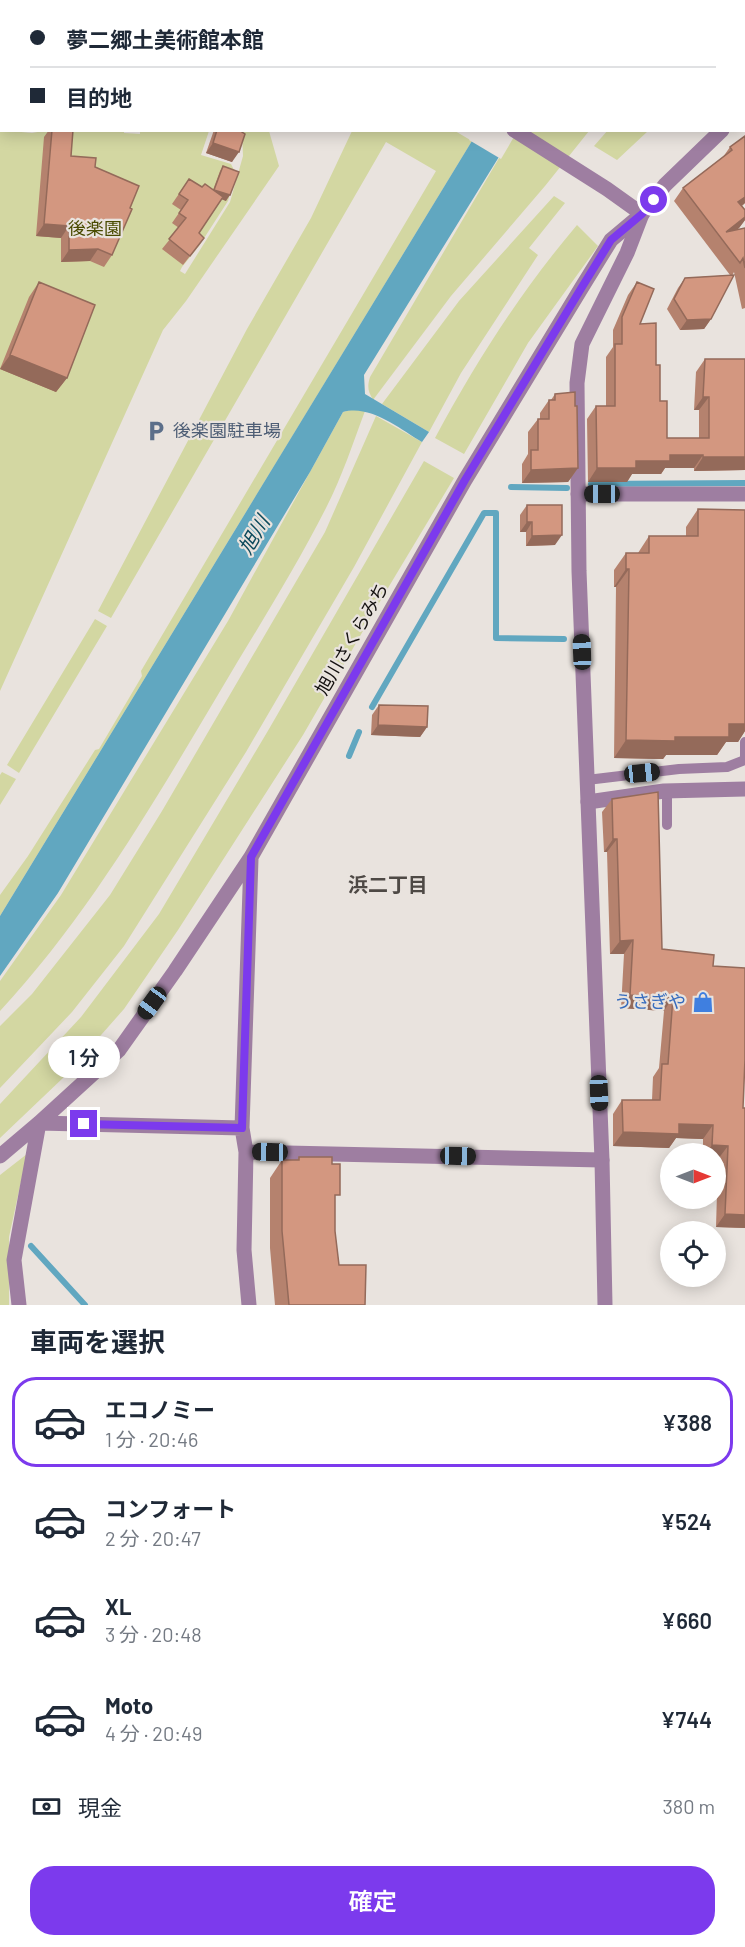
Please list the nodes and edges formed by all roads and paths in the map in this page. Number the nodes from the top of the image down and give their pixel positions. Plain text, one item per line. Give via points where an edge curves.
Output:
1 (517, 132) edge
2 (720, 132) edge
3 (642, 214) junction
4 (578, 494) junction
5 (745, 494) edge
6 (745, 742) edge
7 (745, 760) edge
8 (661, 771) junction
9 (587, 780) junction
10 (745, 789) edge
11 (666, 791) junction
12 (588, 802) junction
13 (668, 825) dead end
14 (251, 857) junction
15 (39, 1123) junction
16 (242, 1128) junction
17 (246, 1152) junction
18 (0, 1155) edge
19 (602, 1160) junction
20 (19, 1305) edge
21 (249, 1305) edge
22 (605, 1305) edge

1 - 3 street
2 - 3 street, 旭川さくらみち via 665,185
3 - 4 street via 582,344 577,383
3 - 14 street, 旭川さくらみち via 611,240 582,287 465,480
4 - 5 street
4 - 9 street
6 - 7 lane
7 - 8 lane via 727,767
8 - 9 lane
8 - 11 lane
9 - 12 street
10 - 11 street
11 - 12 street
11 - 13 lane
12 - 19 street
14 - 15 street, 旭川さくらみち via 119,1050
14 - 16 street
15 - 16 street
15 - 18 street, 旭川さくらみち
15 - 20 street via 14,1260
16 - 17 street
17 - 19 street
17 - 21 street via 244,1250
19 - 22 street

